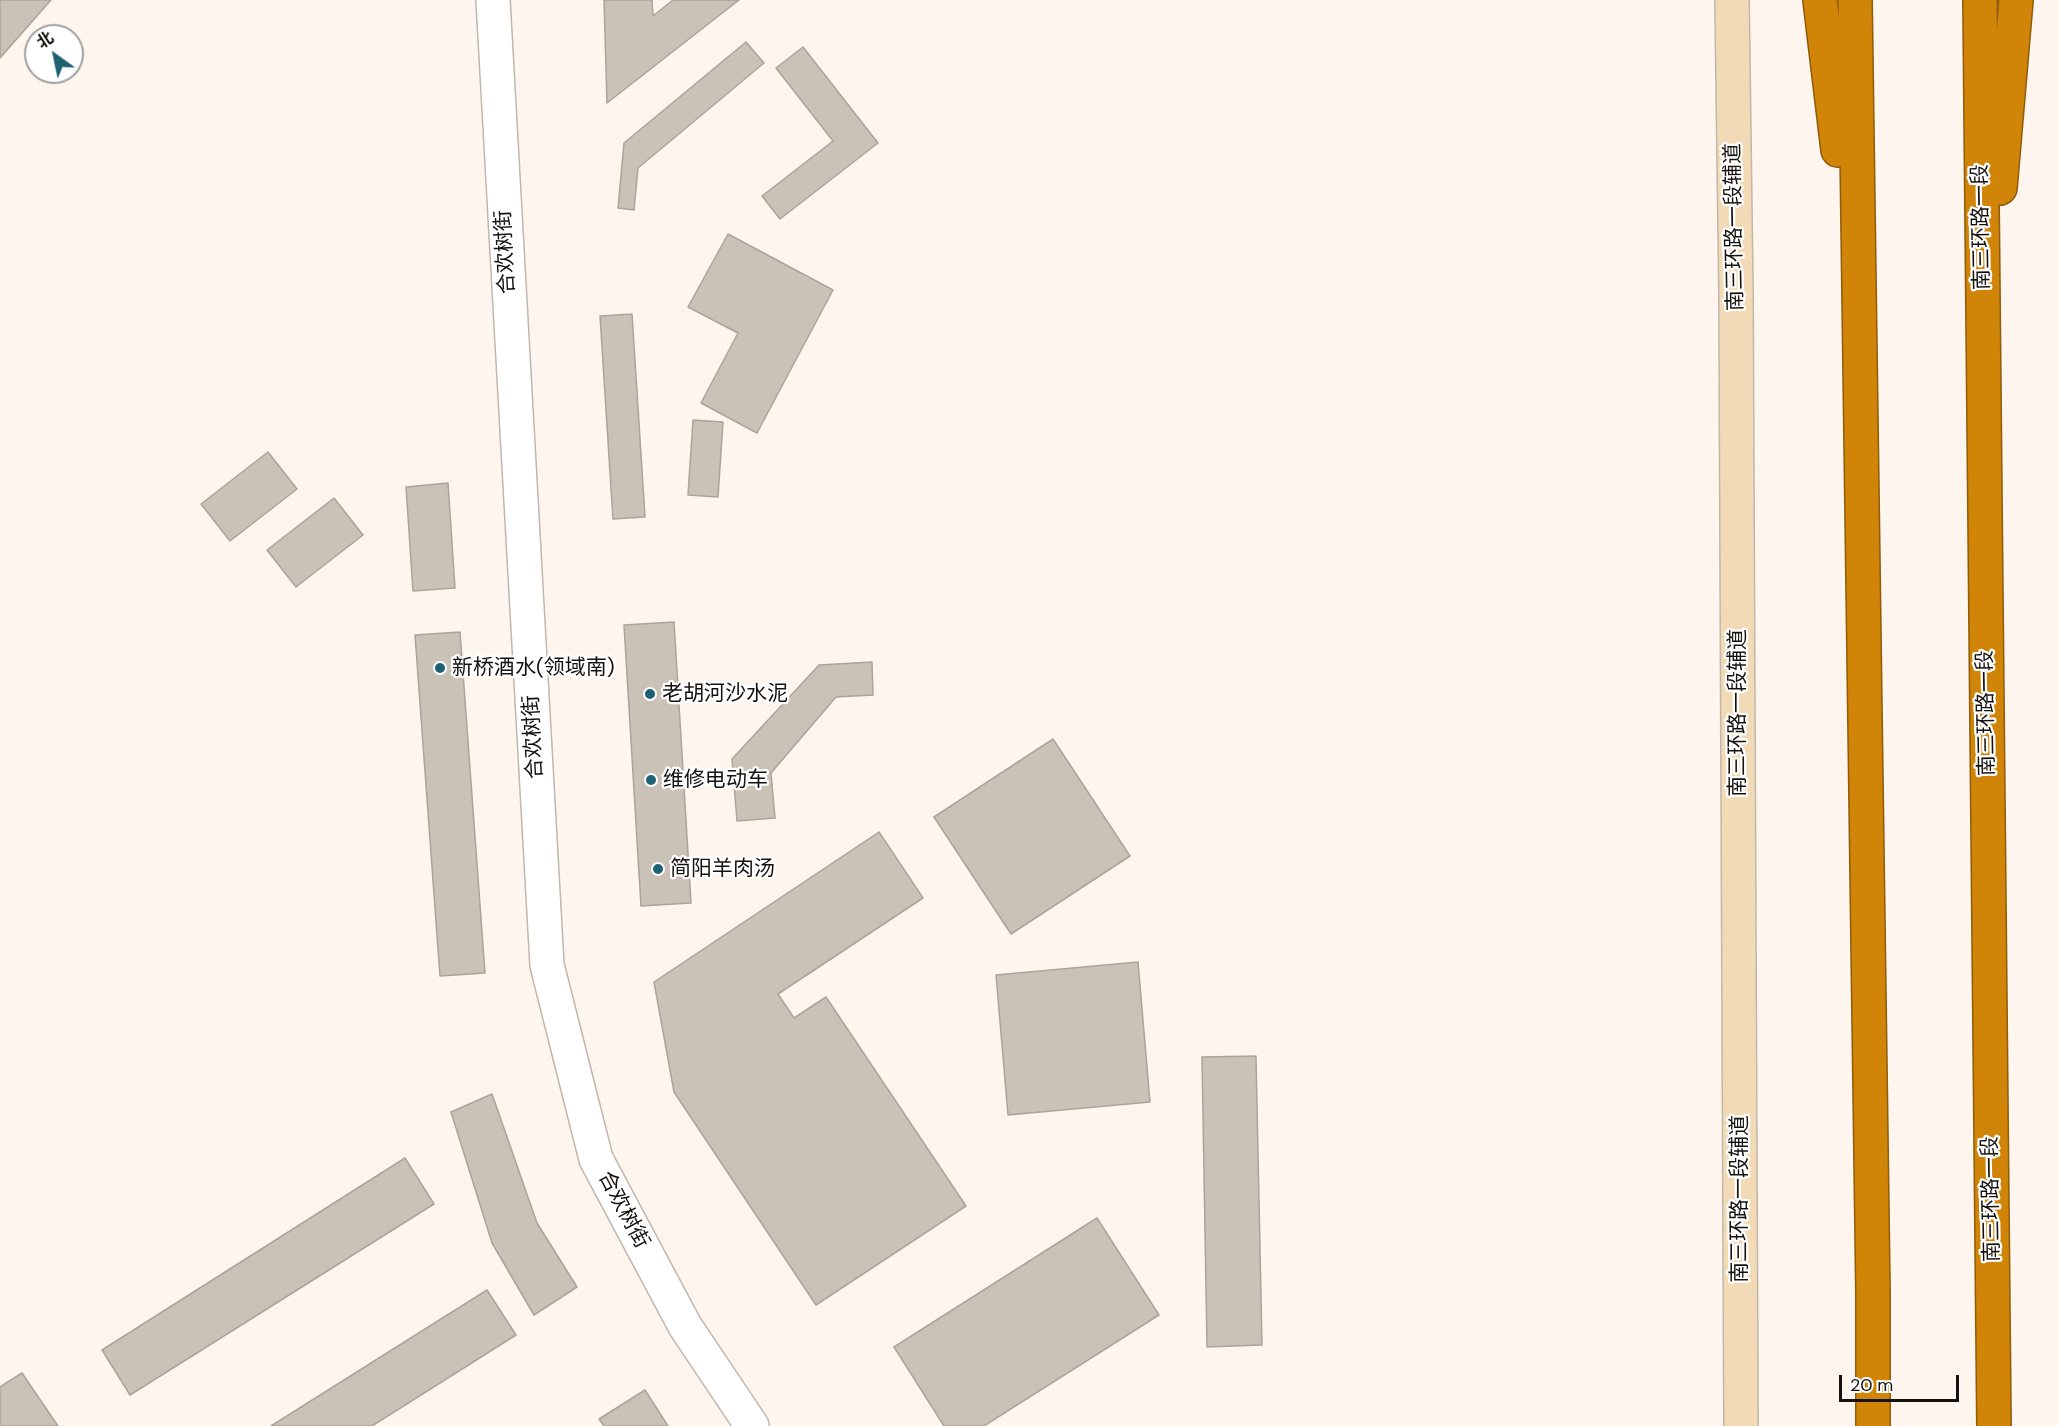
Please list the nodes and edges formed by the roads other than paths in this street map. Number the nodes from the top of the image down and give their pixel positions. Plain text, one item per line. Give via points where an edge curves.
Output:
1 (493, 0) edge
2 (1732, 0) edge
3 (1807, 0) edge
4 (1820, 0) edge
5 (1855, 0) edge
6 (1980, 0) edge
7 (2016, 0) edge
8 (1831, 88) junction
9 (1859, 330) junction
10 (1984, 393) junction
11 (752, 1426) edge
12 (1741, 1426) edge
13 (1873, 1426) edge
14 (1994, 1426) edge

1 - 11 street, 合欢树街 via 547,965 596,1159 685,1326
2 - 12 main road, 南三环路一段辅道
3 - 8 highway
4 - 8 highway
5 - 9 highway
6 - 10 highway, 南三环路一段
7 - 10 highway
8 - 9 highway
9 - 13 highway
10 - 14 highway, 南三环路一段

